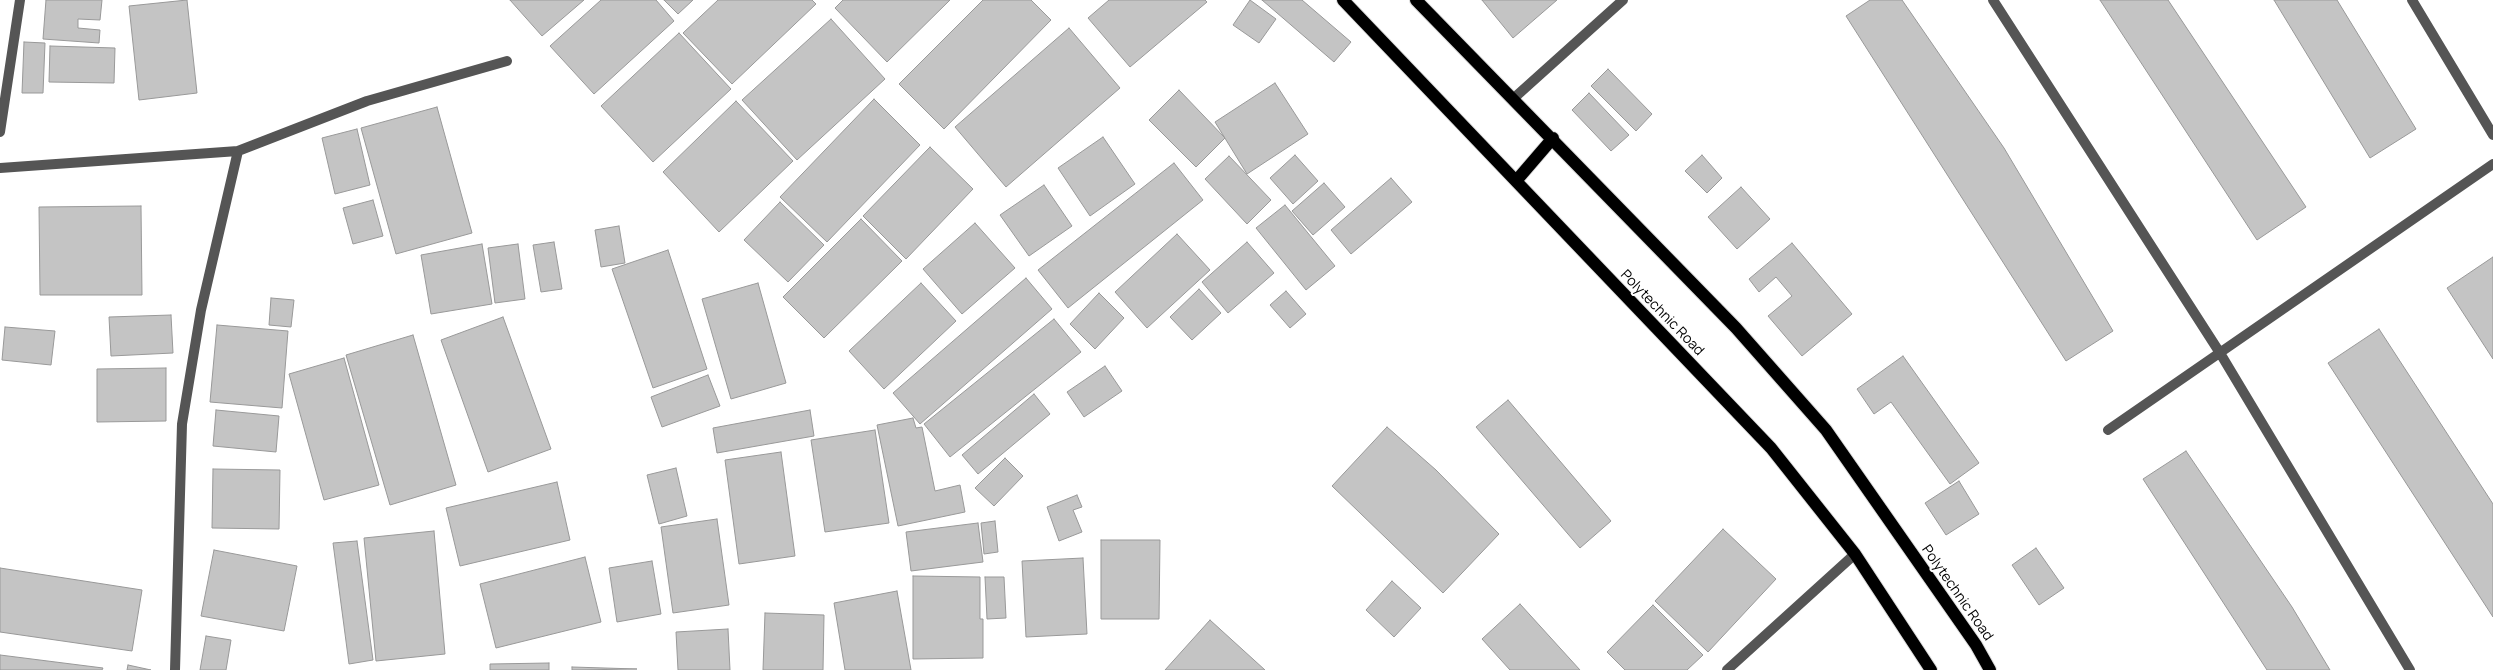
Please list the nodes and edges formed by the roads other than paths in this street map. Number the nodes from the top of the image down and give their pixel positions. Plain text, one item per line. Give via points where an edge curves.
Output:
1 (20, 0) edge
2 (1343, 0) edge
3 (1416, 0) edge
4 (1622, 0) edge
5 (1994, 0) edge
6 (2412, 0) edge
7 (507, 61) dead end
8 (1514, 98) junction
9 (0, 132) edge
10 (2493, 135) edge
11 (1553, 138) junction
12 (238, 151) junction
13 (2493, 164) edge
14 (0, 168) edge
15 (1516, 181) junction
16 (2220, 353) junction
17 (2108, 430) dead end
18 (1855, 554) junction
19 (175, 670) edge
20 (1727, 670) edge
21 (1931, 670) edge
22 (1990, 670) edge
23 (2410, 670) edge

1 - 9 street
2 - 15 main road, Polytechnic Road
3 - 8 main road, Polytechnic Road
4 - 8 street
5 - 16 street
6 - 10 street
7 - 12 street via 367,101
8 - 11 main road, Polytechnic Road
11 - 15 main road
11 - 22 main road, Polytechnic Road via 1736,328 1826,430 1976,645
12 - 14 street
12 - 19 street via 201,310 182,424
13 - 16 street
15 - 18 main road, Polytechnic Road via 1771,448
16 - 17 street
16 - 23 street
18 - 20 street
18 - 21 main road, Polytechnic Road

